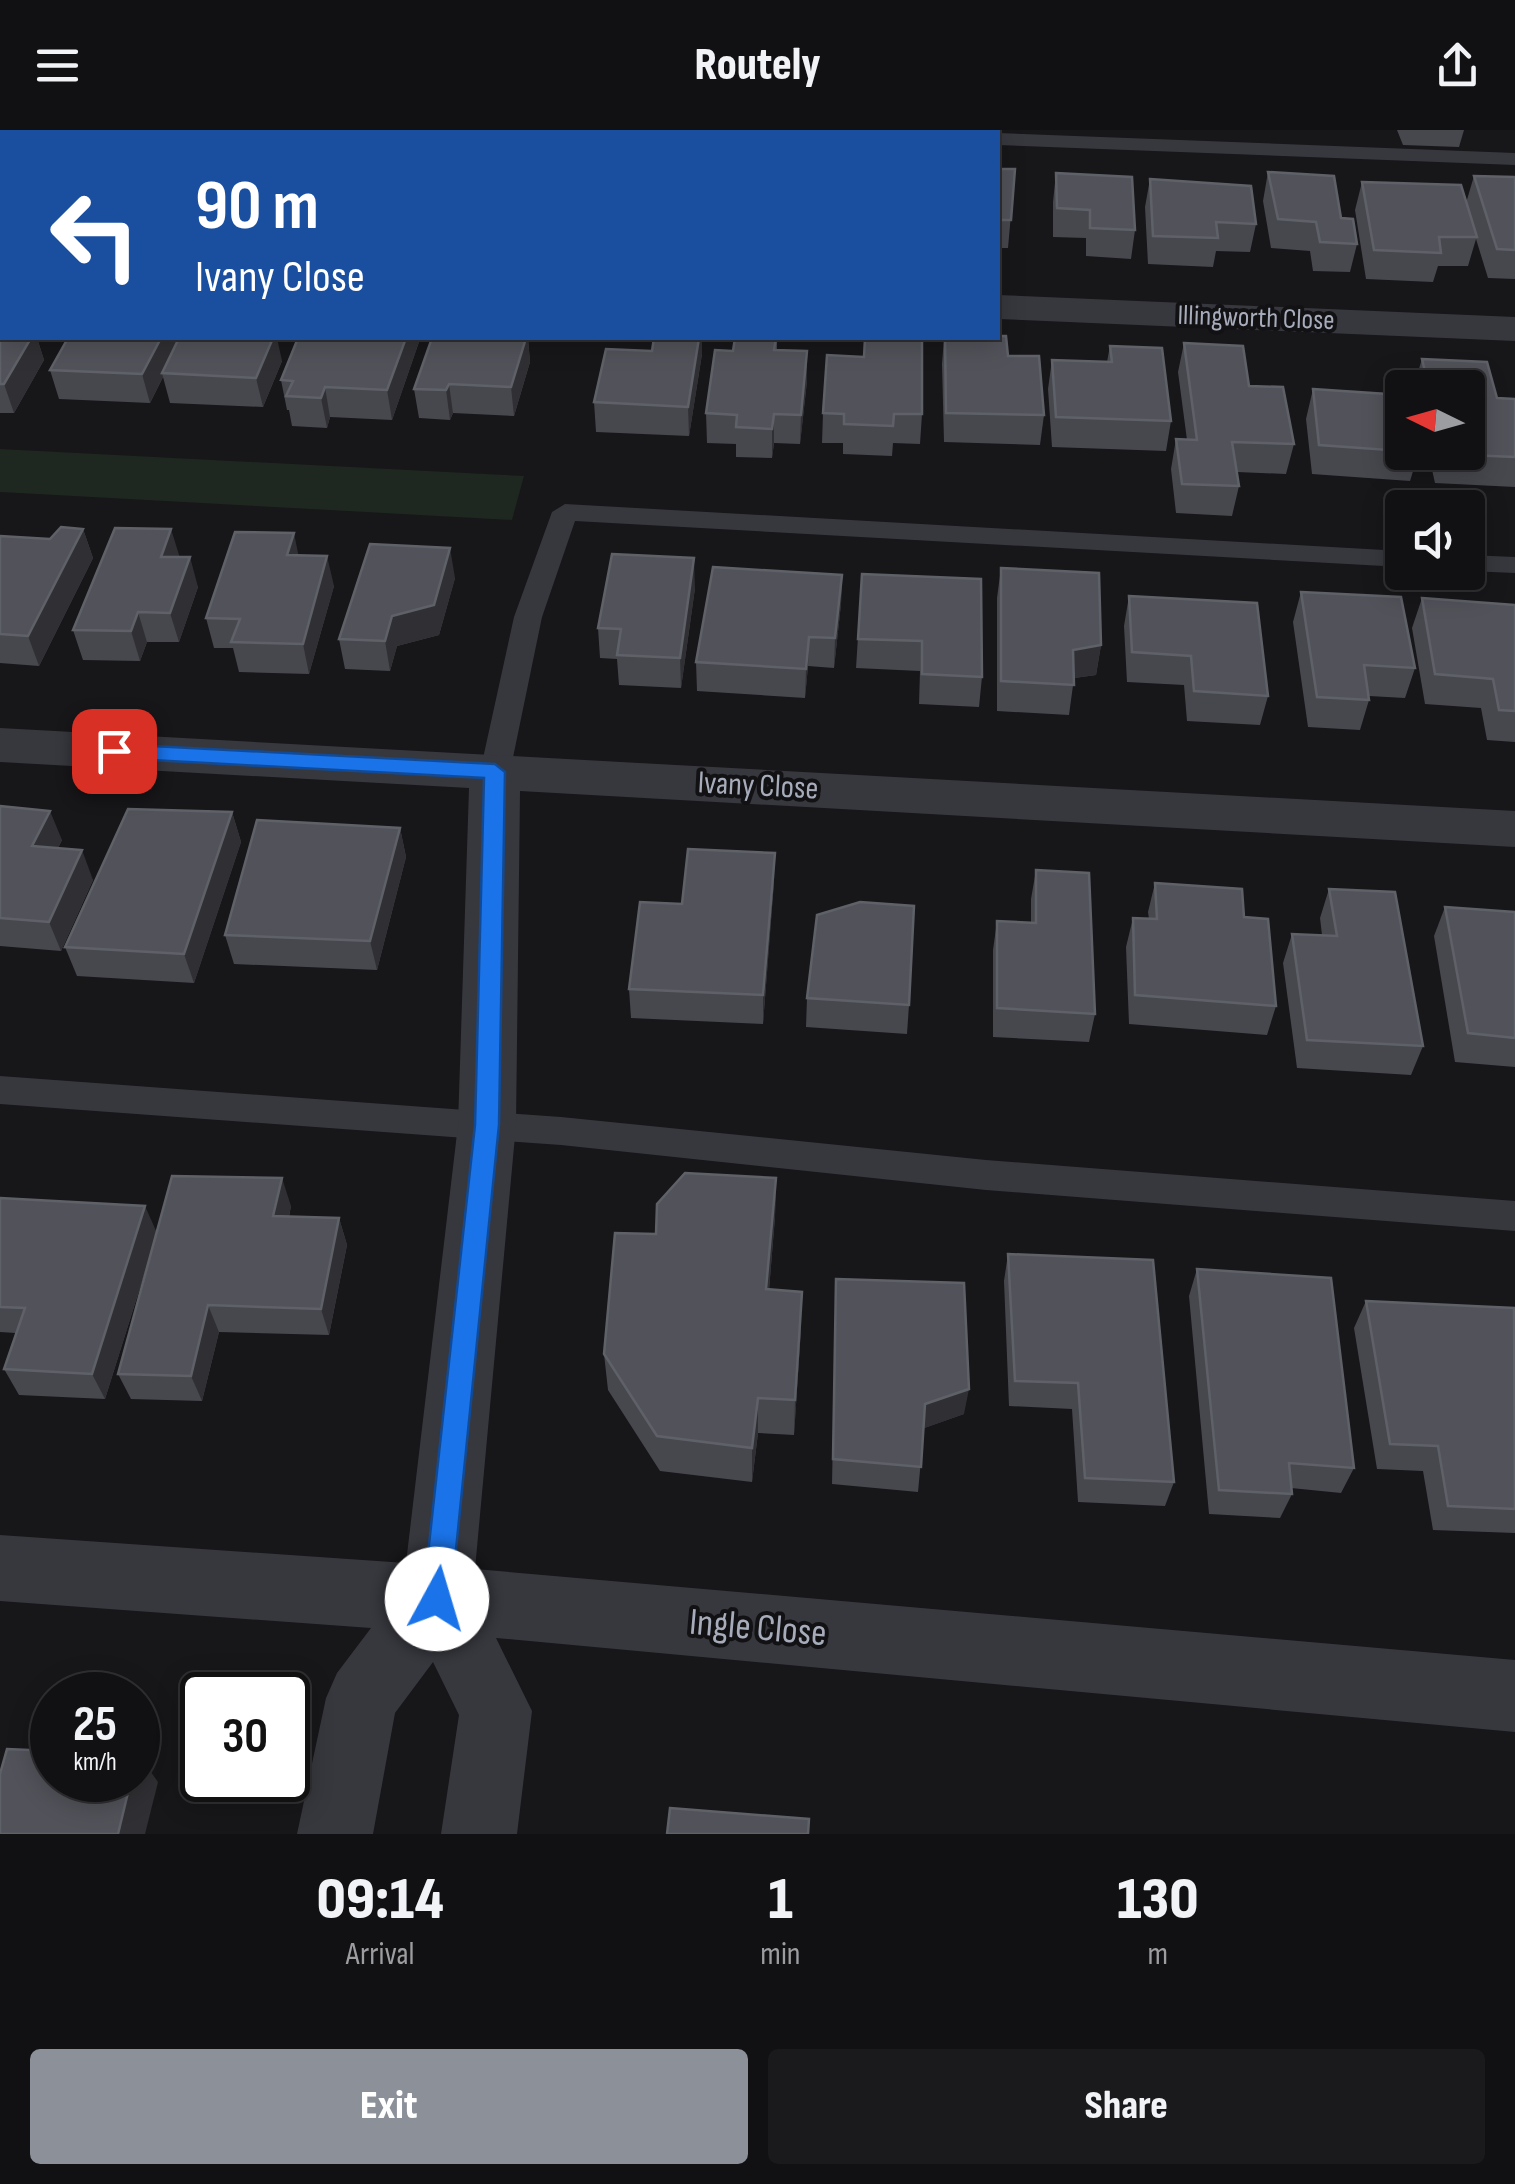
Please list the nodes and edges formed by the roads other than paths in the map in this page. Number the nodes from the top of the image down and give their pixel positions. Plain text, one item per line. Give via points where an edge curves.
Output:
1 (1000, 138) edge
2 (1292, 140) edge
3 (1515, 160) edge
4 (1000, 307) edge
5 (1515, 329) edge
6 (1385, 558) edge
7 (1485, 563) edge
8 (1515, 565) edge
9 (0, 744) edge
10 (495, 772) junction
11 (1515, 829) edge
12 (0, 1090) edge
13 (487, 1125) junction
14 (1515, 1216) edge
15 (0, 1568) edge
16 (437, 1599) junction
17 (1515, 1696) edge
18 (336, 1834) edge
19 (479, 1834) edge

1 - 2 lane
2 - 3 lane
4 - 5 street, Illingworth Close
6 - 10 lane via 565,512 528,618
7 - 8 lane
9 - 10 street, Ivany Close
10 - 11 street, Ivany Close
10 - 13 street
12 - 13 lane
13 - 14 lane via 986,1175
13 - 16 street
15 - 16 street, Ingle Close
16 - 17 street, Ingle Close
16 - 18 street via 362,1698
16 - 19 street via 496,1711

